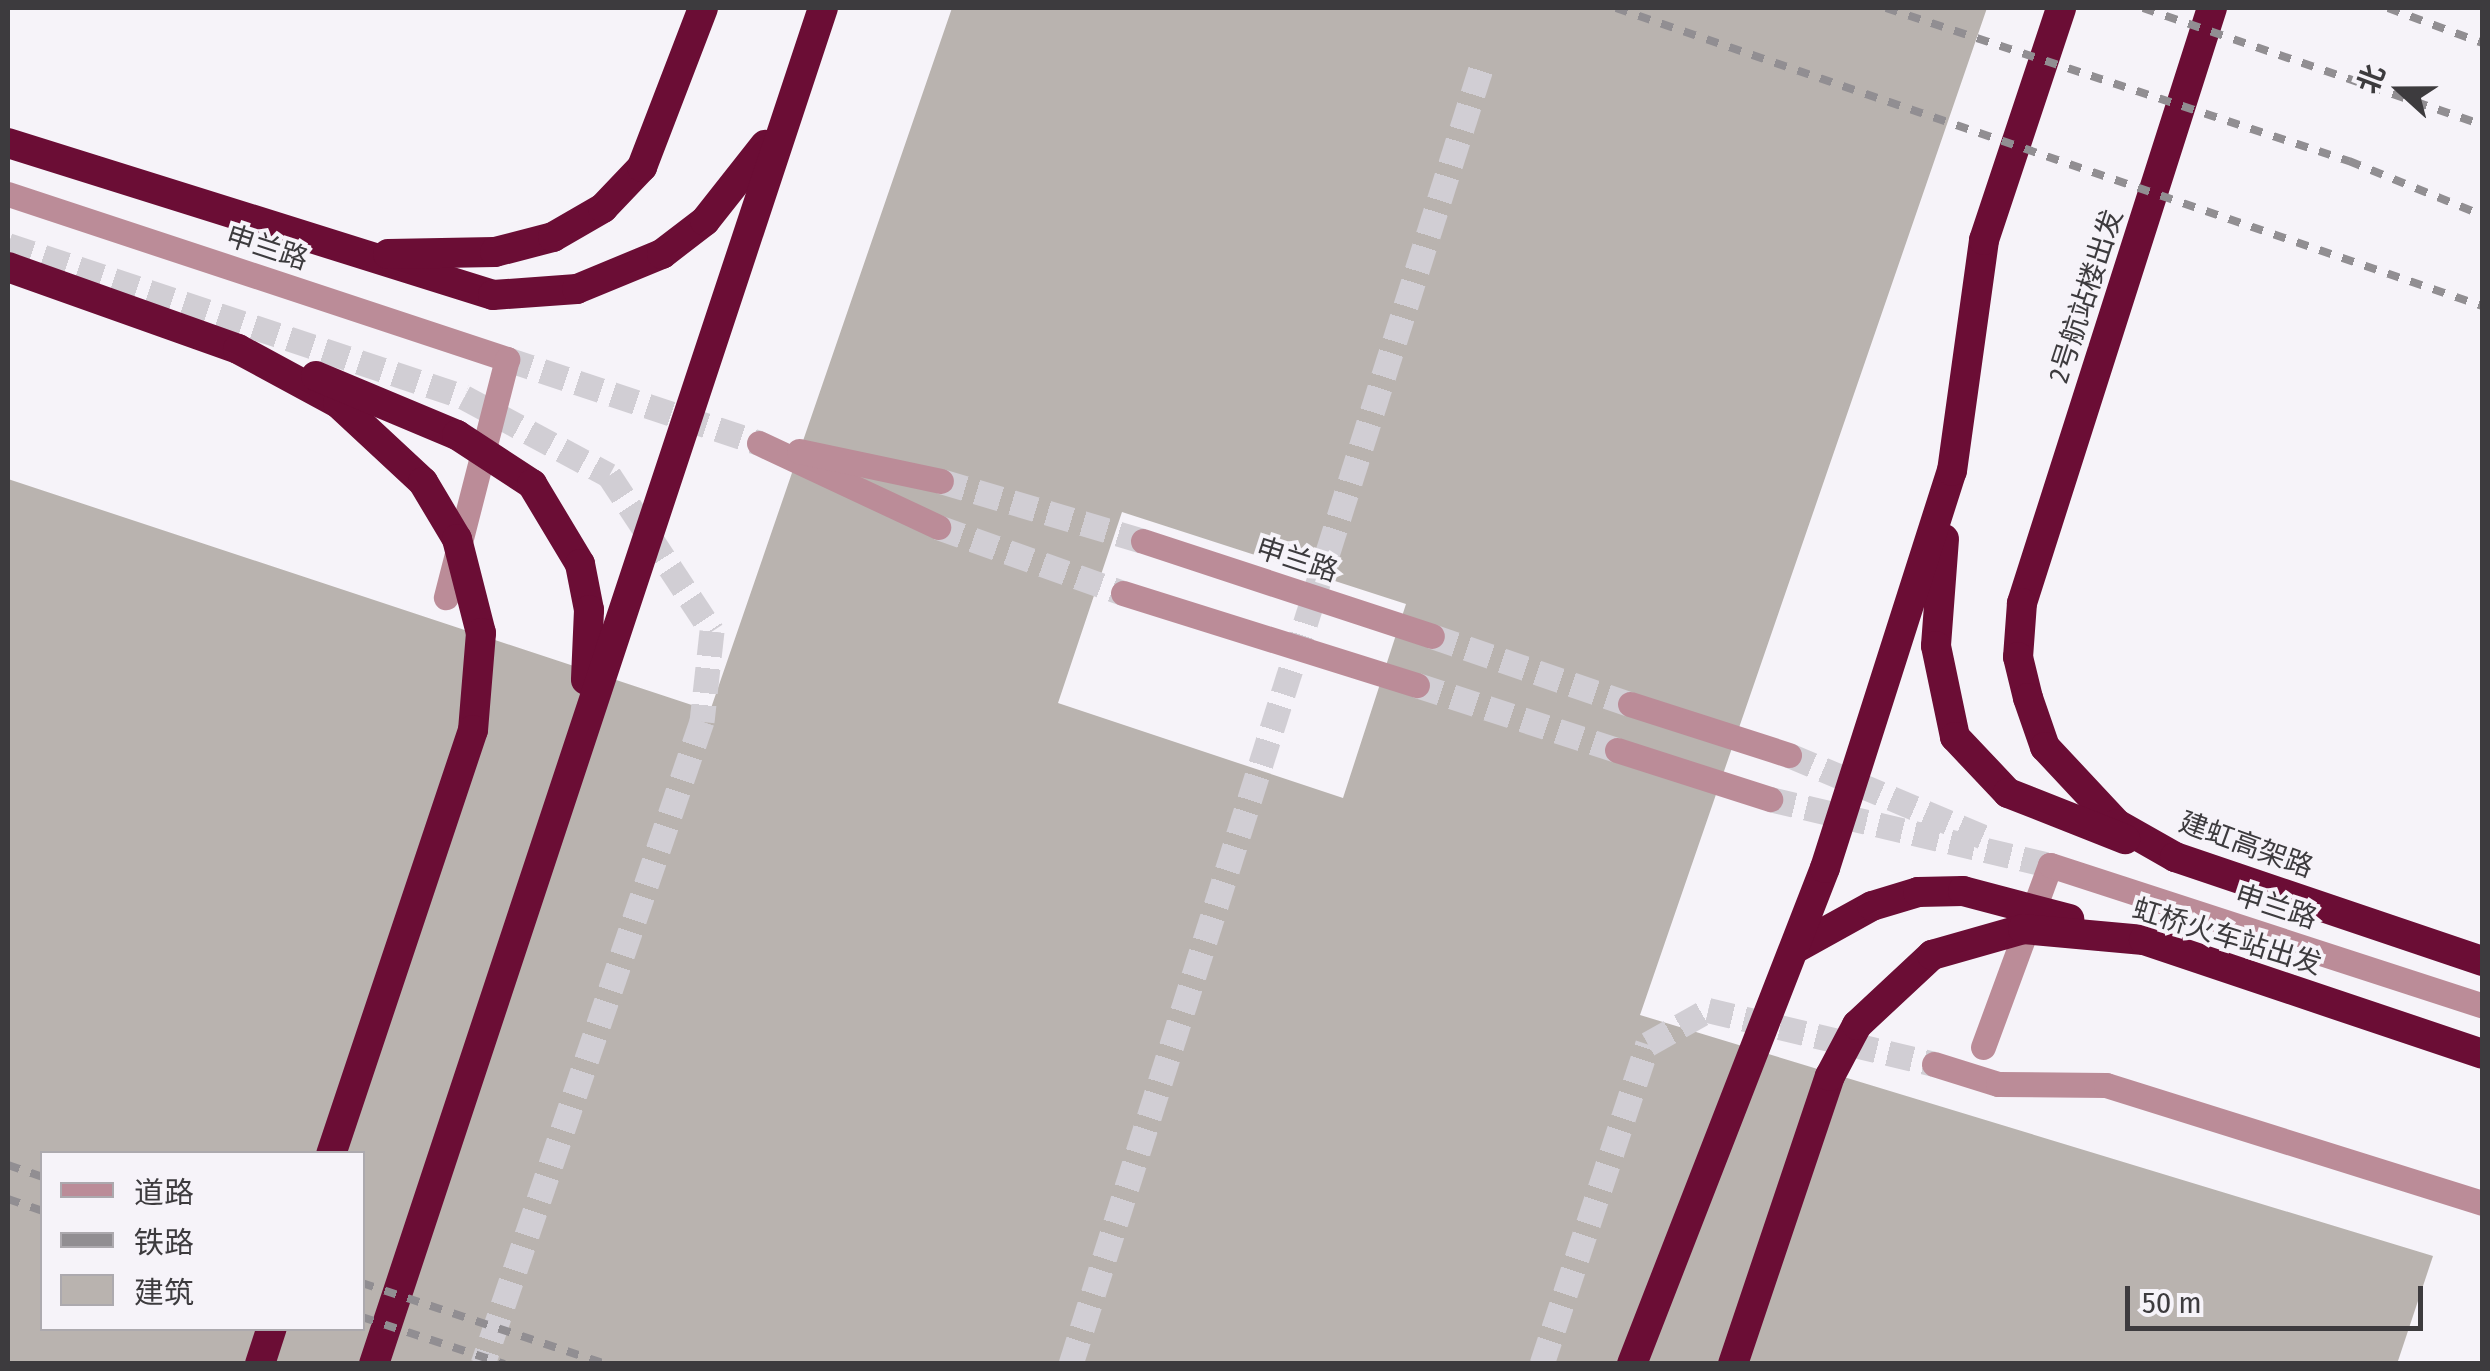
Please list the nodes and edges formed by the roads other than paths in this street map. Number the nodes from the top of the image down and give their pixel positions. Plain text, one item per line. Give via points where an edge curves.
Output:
1 (702, 8) edge
2 (823, 8) edge
3 (2061, 8) edge
4 (2212, 8) edge
5 (788, 109) junction
6 (8, 143) edge
7 (8, 194) edge
8 (297, 238) junction
9 (8, 267) edge
10 (238, 349) junction
11 (1952, 471) junction
12 (941, 481) tunnel mouth
13 (938, 528) tunnel mouth
14 (1143, 541) tunnel mouth
15 (1123, 594) tunnel mouth
16 (446, 597) dead end
17 (2022, 604) joint
18 (1432, 636) tunnel mouth
19 (1417, 685) tunnel mouth
20 (1630, 704) tunnel mouth
21 (578, 738) junction
22 (1617, 750) tunnel mouth
23 (1789, 755) tunnel mouth
24 (1770, 799) tunnel mouth
25 (2174, 857) junction
26 (2144, 940) junction
27 (1796, 948) junction
28 (2482, 961) edge
29 (2482, 1005) edge
30 (1983, 1047) dead end
31 (2482, 1054) edge
32 (1934, 1064) tunnel mouth
33 (332, 1151) edge
34 (2482, 1203) edge
35 (271, 1331) edge
36 (260, 1364) edge
37 (374, 1364) edge
38 (1632, 1364) edge
39 (1734, 1364) edge

1 - 8 highway via 642,166 603,208 554,237 433,258
2 - 5 highway
3 - 11 highway via 1984,240
4 - 17 highway, 2号航站楼出发
5 - 8 highway via 706,221 662,254 577,289 493,296
5 - 21 highway
6 - 8 highway
7 - 16 street, 申兰路 via 508,359
9 - 10 highway
10 - 21 highway via 414,414 532,484 563,524 589,610
10 - 33 highway via 338,403 423,482 457,539 481,632 473,730
11 - 25 highway via 1936,609 1942,692 1955,737 2008,793
11 - 27 highway
12 - 13 street via 758,443
14 - 18 street, 申兰路
15 - 19 street
17 - 25 highway, 建虹高架路 via 2018,657 2044,747 2118,824
20 - 23 street
21 - 37 highway
22 - 24 street
25 - 28 highway, 建虹高架路
26 - 27 highway via 1948,891 1872,906
26 - 31 highway, 虹桥火车站出发
26 - 39 highway, 虹桥火车站出发 via 2023,929 1932,956 1891,986 1857,1026 1830,1076
27 - 38 highway
29 - 30 street, 申兰路 via 2050,865
32 - 34 street via 1998,1084 2106,1086
35 - 36 highway

